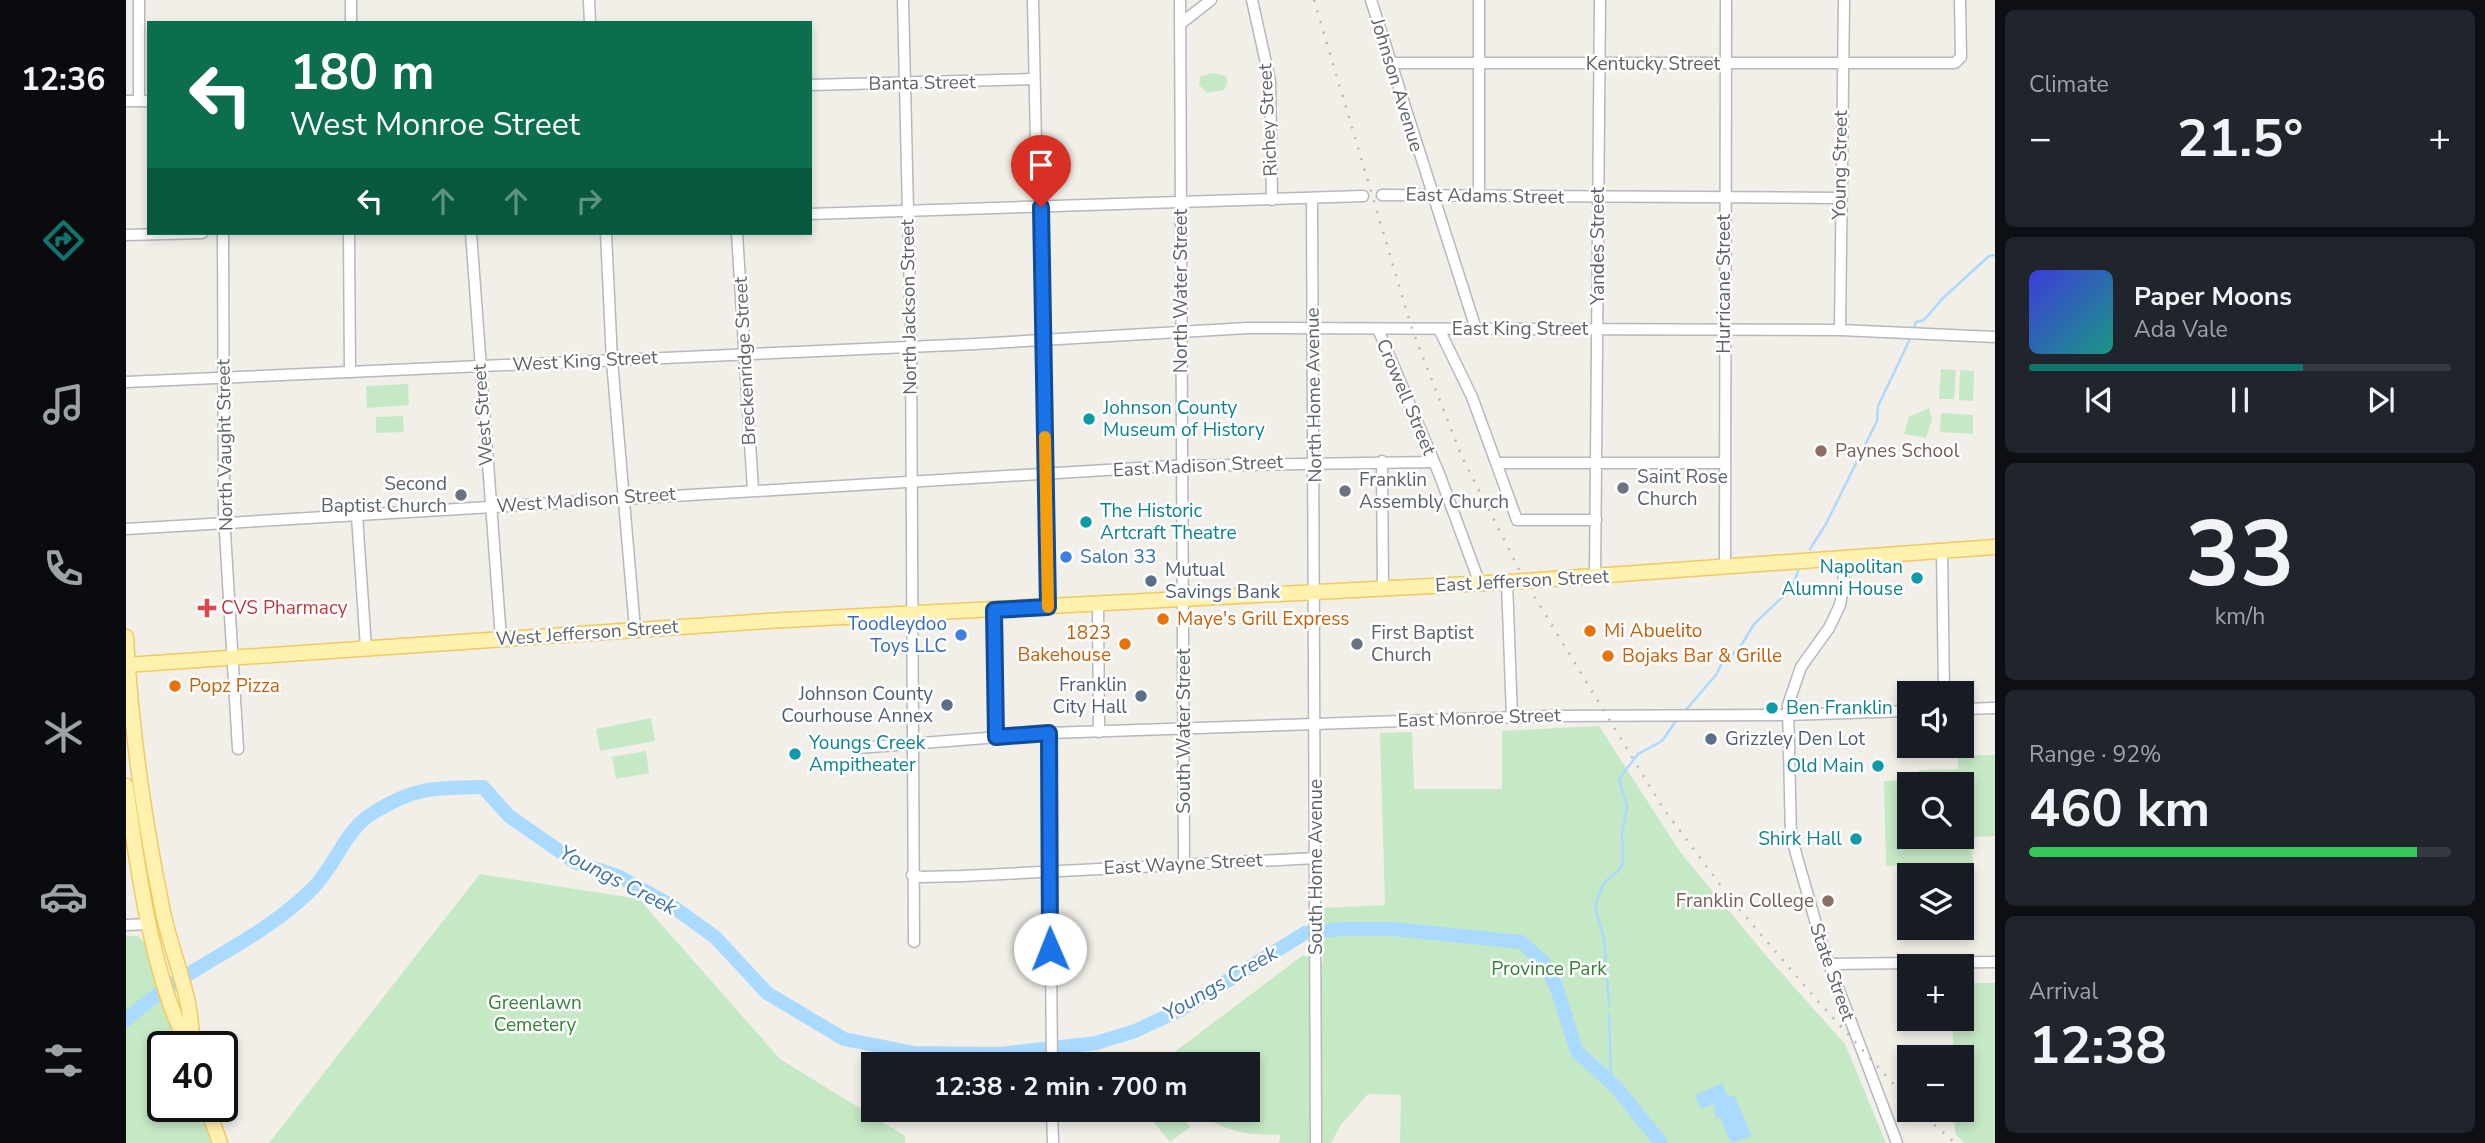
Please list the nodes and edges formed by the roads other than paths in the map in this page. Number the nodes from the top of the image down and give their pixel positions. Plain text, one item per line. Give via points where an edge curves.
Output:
1 (139, 0) edge
2 (351, 0) edge
3 (589, 0) edge
4 (903, 0) edge
5 (1033, 0) edge
6 (1180, 0) edge
7 (1211, 0) edge
8 (1252, 0) edge
9 (1371, 0) edge
10 (1479, 0) edge
11 (1601, 0) edge
12 (1726, 0) edge
13 (1843, 0) edge
14 (1960, 0) edge
15 (351, 21) edge
16 (590, 21) edge
17 (1180, 24) junction
18 (1390, 63) junction
19 (1479, 63) junction
20 (1599, 64) junction
21 (1726, 64) junction
22 (1842, 64) junction
23 (1034, 79) junction
24 (903, 83) junction
25 (812, 85) edge
26 (126, 101) edge
27 (144, 101) edge
28 (1382, 195) dead end
29 (1432, 195) junction
30 (1479, 195) junction
31 (1363, 196) dead end
32 (1598, 197) junction
33 (1724, 198) junction
34 (1840, 198) junction
35 (1312, 199) junction
36 (1272, 200) junction
37 (1181, 202) junction
38 (1041, 207) junction
39 (908, 211) junction
40 (812, 214) edge
41 (147, 234) edge
42 (126, 235) edge
43 (223, 235) edge
44 (349, 235) edge
45 (471, 235) edge
46 (606, 235) edge
47 (737, 235) edge
48 (1314, 328) junction
49 (1378, 329) junction
50 (1439, 329) junction
51 (1476, 329) junction
52 (1597, 329) junction
53 (1723, 330) junction
54 (1840, 330) junction
55 (1181, 332) junction
56 (1995, 337) edge
57 (1044, 340) junction
58 (910, 347) junction
59 (745, 354) junction
60 (612, 361) junction
61 (479, 366) junction
62 (350, 372) junction
63 (223, 378) junction
64 (126, 382) edge
65 (1315, 461) junction
66 (1382, 461) junction
67 (1433, 462) junction
68 (1497, 463) junction
69 (1598, 463) junction
70 (1723, 463) junction
71 (1183, 465) junction
72 (1046, 473) junction
73 (911, 480) junction
74 (753, 490) junction
75 (622, 498) junction
76 (490, 506) junction
77 (357, 516) junction
78 (1597, 520) junction
79 (225, 525) junction
80 (126, 529) edge
81 (1995, 547) edge
82 (1942, 551) junction
83 (1843, 558) junction
84 (1725, 567) junction
85 (1595, 577) junction
86 (1507, 582) junction
87 (1480, 583) junction
88 (1383, 588) junction
89 (1316, 591) junction
90 (1183, 599) junction
91 (1098, 604) junction
92 (1048, 607) junction
93 (994, 610) junction
94 (910, 614) junction
95 (635, 629) junction
96 (126, 637) edge
97 (501, 639) junction
98 (366, 648) junction
99 (235, 657) junction
100 (127, 665) edge
101 (1944, 681) edge
102 (1995, 708) edge
103 (1974, 709) edge
104 (1897, 711) edge
105 (1786, 715) junction
106 (1512, 717) junction
107 (1315, 725) junction
108 (1184, 730) junction
109 (1099, 732) junction
110 (1049, 733) junction
111 (996, 737) junction
112 (912, 745) junction
113 (858, 748) dead end
114 (238, 749) dead end
115 (126, 786) edge
116 (1317, 858) junction
117 (1184, 863) junction
118 (1049, 872) junction
119 (912, 874) junction
120 (165, 923) junction
121 (150, 924) junction
122 (126, 925) edge
123 (914, 942) dead end
124 (1995, 962) edge
125 (1829, 964) junction
126 (180, 1031) edge
127 (192, 1031) edge
128 (1052, 1052) edge
129 (213, 1122) edge
130 (1052, 1122) edge
131 (220, 1143) edge
132 (1053, 1143) edge
133 (1316, 1143) edge
134 (1897, 1143) edge

1 - 27 street
2 - 15 street
3 - 16 street
4 - 24 street, North Jackson Street
5 - 23 street
6 - 17 street, North Water Street
7 - 17 street
8 - 36 street, Richey Street via 1270,81
9 - 18 street, Johnson Avenue
10 - 19 street
11 - 20 street, Yandes Street
12 - 21 street, Hurricane Street
13 - 22 street, Young Street
14 - 22 street, Kentucky Street via 1959,61
17 - 37 street, North Water Street
18 - 19 street, Kentucky Street
18 - 29 street, Johnson Avenue
19 - 20 street, Kentucky Street
19 - 30 street
20 - 21 street, Kentucky Street
20 - 32 street, Yandes Street
21 - 22 street, Kentucky Street
21 - 33 street, Hurricane Street
22 - 34 street, Young Street
23 - 24 street, Banta Street
23 - 38 street
24 - 25 street, Banta Street
24 - 39 street, North Jackson Street
26 - 27 street
28 - 29 street, East Adams Street
29 - 30 street, East Adams Street
29 - 51 street, Johnson Avenue
30 - 32 street, East Adams Street
31 - 35 street
32 - 33 street, East Adams Street
32 - 52 street, Yandes Street
33 - 34 street, East Adams Street
33 - 53 street, Hurricane Street
34 - 54 street, Young Street
35 - 36 street
35 - 48 street, North Home Avenue
36 - 37 street
37 - 38 street
37 - 55 street, North Water Street
38 - 39 street
38 - 57 street
39 - 40 street
39 - 58 street, North Jackson Street
41 - 42 street
43 - 63 street, North Vaught Street
44 - 62 street
45 - 61 street, West Street
46 - 60 street
47 - 59 street, Breckenridge Street
48 - 49 street, East King Street
48 - 55 street, East King Street
48 - 65 street, North Home Avenue
49 - 50 street, East King Street
49 - 67 street, Crowell Street
50 - 51 street, East King Street
50 - 68 street
51 - 52 street, East King Street
52 - 53 street, East King Street
52 - 69 street, Yandes Street
53 - 54 street, East King Street
53 - 70 street, Hurricane Street
54 - 56 street, East King Street
55 - 57 street, East King Street
55 - 71 street, North Water Street
57 - 58 street, West King Street
57 - 72 street
58 - 59 street, West King Street
58 - 73 street, North Jackson Street
59 - 60 street, West King Street
59 - 74 street, Breckenridge Street
60 - 61 street, West King Street
60 - 75 street
61 - 62 street, West King Street
61 - 76 street, West Street
62 - 63 street, West King Street
63 - 64 street, West King Street
63 - 79 street, North Vaught Street
65 - 66 street, East Madison Street
65 - 71 street, East Madison Street
65 - 89 street, North Home Avenue
66 - 67 street, East Madison Street
66 - 88 street
67 - 87 street, Crowell Street
68 - 69 street
68 - 78 street via 1517,520
69 - 70 street
69 - 78 street, Yandes Street
70 - 84 street, Hurricane Street
71 - 72 street, East Madison Street
71 - 90 street, North Water Street
72 - 73 street, West Madison Street
72 - 92 street
73 - 74 street, West Madison Street
73 - 94 street, North Jackson Street
74 - 75 street, West Madison Street
75 - 76 street, West Madison Street
75 - 95 street
76 - 77 street, West Madison Street
76 - 97 street, West Street
77 - 79 street, West Madison Street
77 - 98 street
78 - 85 street, Yandes Street
79 - 80 street, West Madison Street
79 - 99 street, North Vaught Street
81 - 82 main road, East Jefferson Street
82 - 83 main road, East Jefferson Street
82 - 101 street
83 - 84 main road, East Jefferson Street
83 - 105 street, State Street via 1840,605 1796,677
84 - 85 main road, East Jefferson Street
85 - 86 main road, East Jefferson Street
86 - 87 main road, East Jefferson Street
86 - 106 street
87 - 88 main road, East Jefferson Street
88 - 89 main road, East Jefferson Street
89 - 90 main road, East Jefferson Street
89 - 107 street, South Home Avenue
90 - 91 main road, East Jefferson Street
90 - 108 street, South Water Street
91 - 92 main road, East Jefferson Street
91 - 109 street
92 - 93 main road, West Jefferson Street
93 - 94 main road, West Jefferson Street
93 - 111 street
94 - 95 main road, West Jefferson Street
94 - 112 street, North Jackson Street
95 - 97 main road, West Jefferson Street
96 - 100 main road
97 - 98 main road, West Jefferson Street
98 - 99 main road, West Jefferson Street
99 - 100 main road, West Jefferson Street
99 - 114 street, North Vaught Street
100 - 120 main road via 141,788
102 - 103 street
104 - 105 street, East Monroe Street
105 - 106 street, East Monroe Street
105 - 125 street, State Street via 1791,836
106 - 107 street, East Monroe Street
107 - 108 street, East Monroe Street
107 - 116 street, South Home Avenue
108 - 109 street, East Monroe Street
108 - 117 street, South Water Street
109 - 110 street, East Monroe Street
110 - 111 street, East Monroe Street
110 - 118 street
111 - 112 street, East Monroe Street
112 - 113 street, East Monroe Street
112 - 119 street, North Jackson Street
115 - 121 main road
116 - 117 street, East Wayne Street
116 - 133 street, South Home Avenue
117 - 118 street, East Wayne Street
118 - 119 street, East Wayne Street
118 - 128 street
119 - 123 street, North Jackson Street
120 - 121 main road
120 - 127 main road
121 - 122 street
121 - 126 main road
124 - 125 street
125 - 134 street, State Street
129 - 131 main road
130 - 132 street

